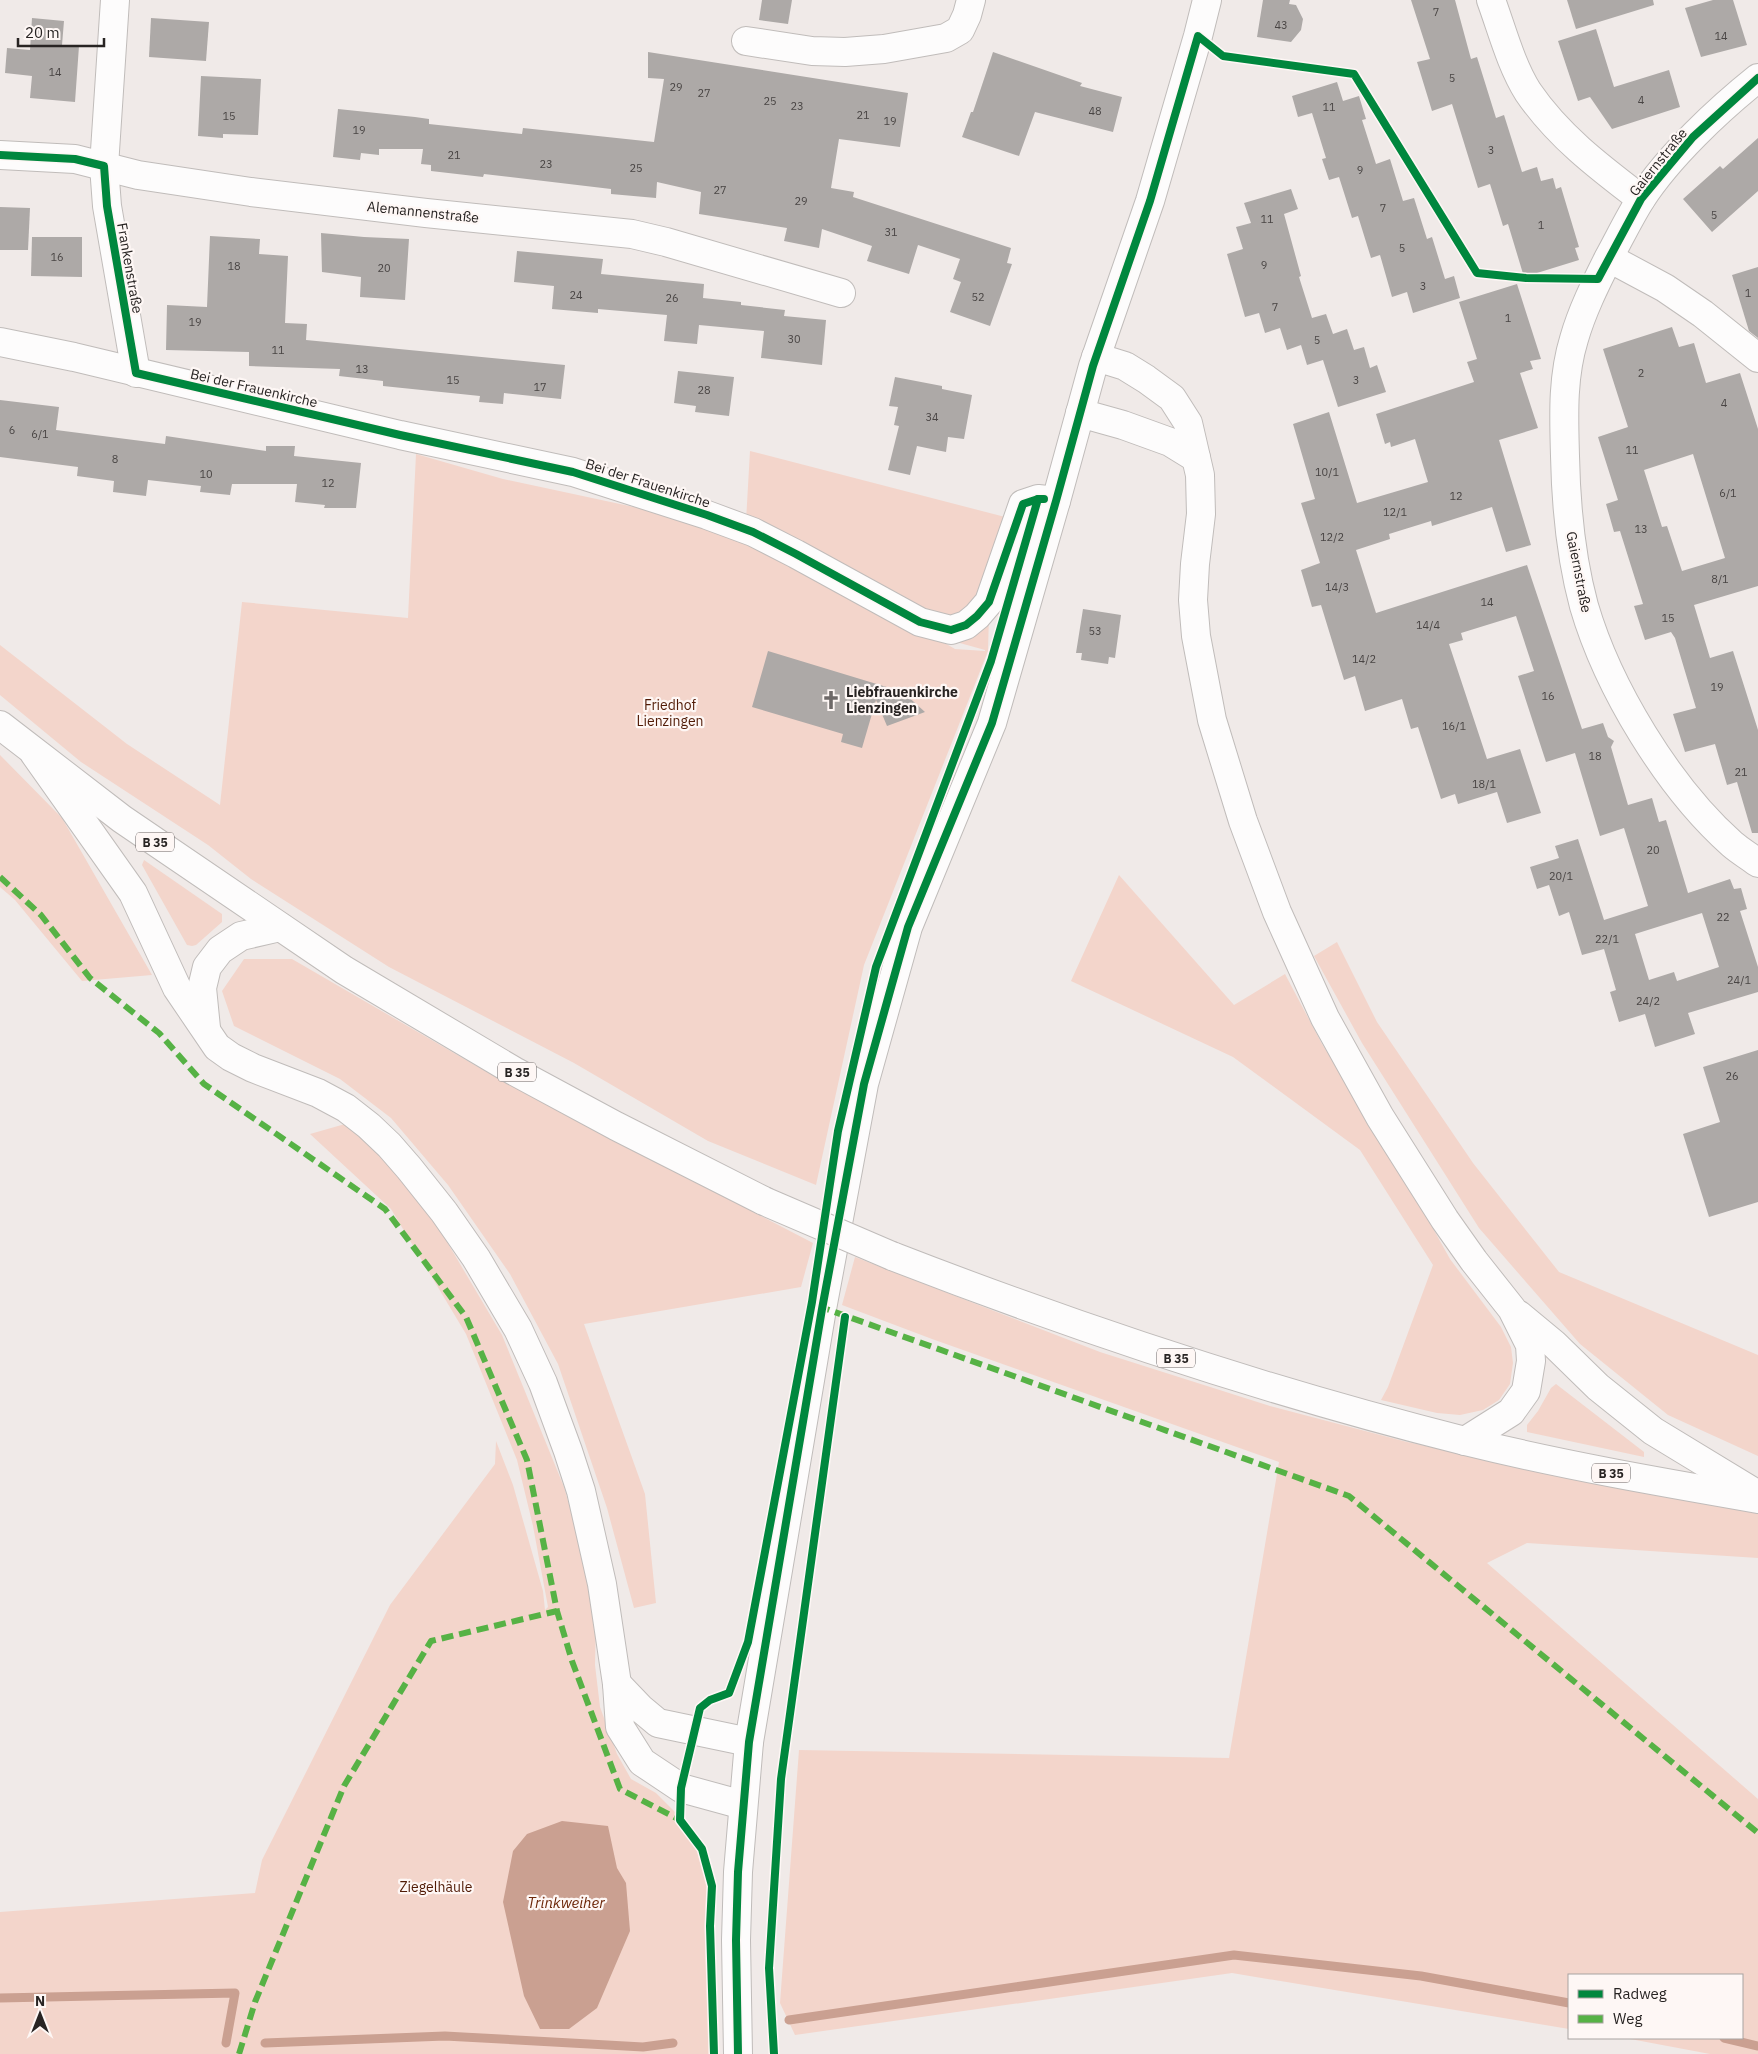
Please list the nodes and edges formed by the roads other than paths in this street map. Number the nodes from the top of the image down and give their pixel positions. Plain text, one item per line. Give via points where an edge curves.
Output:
1 (115, 0) edge
2 (971, 0) edge
3 (1207, 0) edge
4 (1491, 0) edge
5 (746, 41) dead end
6 (1758, 78) edge
7 (0, 155) edge
8 (104, 166) junction
9 (1641, 199) junction
10 (1609, 258) junction
11 (841, 293) dead end
12 (0, 342) edge
13 (1096, 358) junction
14 (1758, 358) edge
15 (136, 373) junction
16 (1080, 413) junction
17 (1196, 458) junction
18 (1056, 501) junction
19 (0, 725) edge
20 (34, 753) junction
21 (1758, 862) edge
22 (280, 927) junction
23 (206, 1031) junction
24 (1512, 1309) junction
25 (1465, 1441) junction
26 (1758, 1495) edge
27 (1758, 1499) edge
28 (617, 1684) junction
29 (749, 1742) junction
30 (743, 1805) junction
31 (738, 2054) edge

1 - 8 main road, Frankenstraße
2 - 5 main road via 960,30 946,38 845,52 812,51
3 - 13 main road via 1150,201
4 - 9 main road via 1528,91 1577,149
6 - 9 main road, Gaiernstraße via 1693,137
7 - 8 main road, Alemannenstraße via 75,159
8 - 11 main road, Alemannenstraße via 138,175 251,192 632,234
8 - 15 main road, Frankenstraße via 107,206
9 - 10 main road, Gaiernstraße
10 - 14 main road via 1666,288
10 - 21 main road, Gaiernstraße via 1573,340 1563,405 1572,544 1584,605 1627,709 1649,744 1703,813 1732,844
12 - 15 main road, Bei der Frauenkirche
13 - 16 main road
13 - 17 main road via 1125,366 1172,398 1188,423
15 - 18 main road, Bei der Frauenkirche via 573,472 753,532 920,622 951,630 972,621 988,602 1023,504 1038,499
16 - 17 main road via 1170,442
16 - 18 main road
17 - 24 main road via 1201,514 1193,600 1196,636 1212,720 1277,912 1325,1018 1380,1117 1445,1220
18 - 29 main road via 992,723 908,927 864,1084 822,1309
19 - 20 main road, B 35
20 - 22 main road, B 35 via 130,824
20 - 23 main road via 133,893 177,988
22 - 23 main road via 241,936 220,950 207,967 202,988
22 - 25 main road, B 35, bridge via 514,1071 764,1200 892,1256 1129,1343 1334,1406
23 - 28 main road via 217,1047 231,1057 318,1093 346,1108 369,1126 415,1176 476,1258 518,1329 543,1383 568,1451 596,1554
24 - 25 main road via 1530,1345 1532,1361 1526,1391 1511,1412
24 - 26 main road via 1598,1387 1653,1431
25 - 27 main road, B 35 via 1615,1474
28 - 29 main road via 658,1723
28 - 30 main road via 620,1727 642,1762 682,1788
29 - 30 main road
30 - 31 main road via 736,1940

